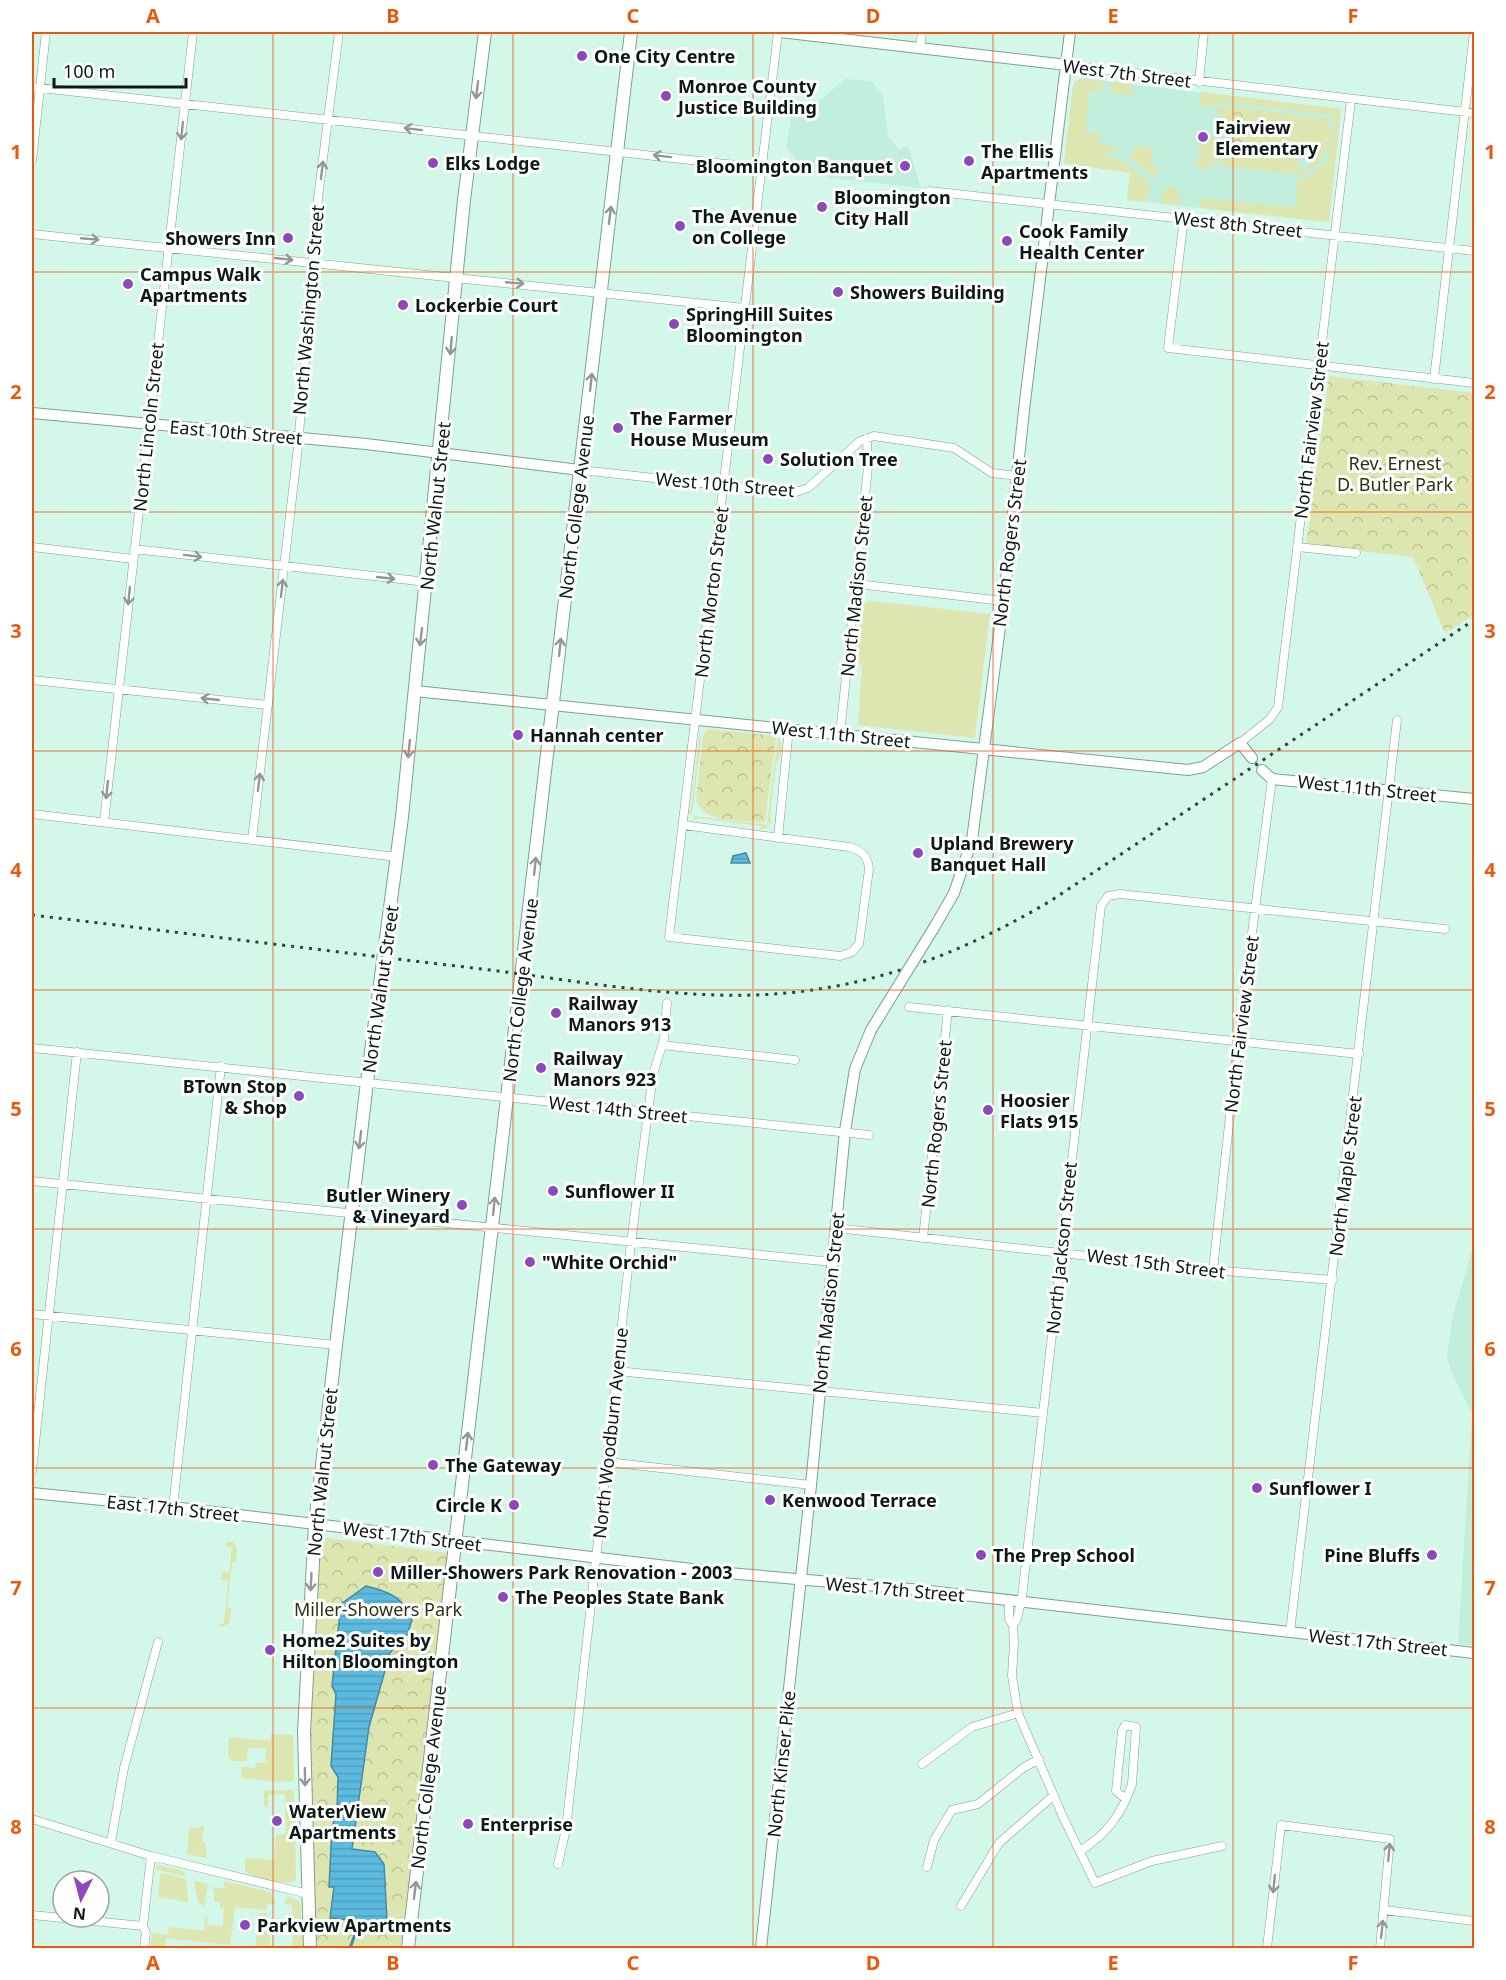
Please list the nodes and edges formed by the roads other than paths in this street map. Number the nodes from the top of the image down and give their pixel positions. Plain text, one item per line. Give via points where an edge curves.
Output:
1 (46, 32) edge
2 (193, 32) edge
3 (339, 32) edge
4 (485, 32) edge
5 (631, 32) edge
6 (779, 32) edge
7 (922, 32) edge
8 (1070, 32) edge
9 (1204, 32) edge
10 (1474, 32) edge
11 (920, 48) junction
12 (1067, 65) junction
13 (1199, 82) junction
14 (36, 87) edge
15 (1351, 100) junction
16 (185, 103) junction
17 (1465, 112) junction
18 (1474, 113) edge
19 (328, 119) junction
20 (471, 136) junction
21 (617, 150) junction
22 (32, 154) edge
23 (32, 160) edge
24 (762, 168) junction
25 (929, 191) dead end
26 (1050, 202) junction
27 (1184, 218) junction
28 (32, 234) edge
29 (1334, 234) junction
30 (169, 246) junction
31 (1451, 248) junction
32 (1474, 251) edge
33 (312, 262) junction
34 (457, 278) junction
35 (601, 293) junction
36 (745, 308) junction
37 (1318, 366) junction
38 (1434, 379) junction
39 (1474, 383) edge
40 (32, 413) edge
41 (148, 425) junction
42 (298, 438) junction
43 (867, 438) junction
44 (441, 454) junction
45 (580, 470) junction
46 (1018, 476) junction
47 (724, 485) junction
48 (32, 547) edge
49 (1297, 547) junction
50 (134, 549) junction
51 (1356, 553) dead end
52 (133, 559) junction
53 (285, 566) junction
54 (427, 582) junction
55 (857, 584) junction
56 (1003, 601) junction
57 (32, 680) edge
58 (118, 689) junction
59 (415, 691) junction
60 (268, 705) junction
61 (554, 705) junction
62 (696, 718) junction
63 (1397, 720) dead end
64 (789, 728) junction
65 (840, 734) junction
66 (1239, 743) junction
67 (984, 749) junction
68 (1252, 758) dead end
69 (1262, 770) dead end
70 (1272, 779) junction
71 (1390, 790) junction
72 (1474, 799) edge
73 (32, 814) edge
74 (104, 822) junction
75 (683, 825) junction
76 (778, 838) junction
77 (252, 840) junction
78 (397, 857) junction
79 (1255, 908) junction
80 (1375, 921) junction
81 (1445, 929) dead end
82 (667, 1003) dead end
83 (909, 1007) dead end
84 (948, 1010) junction
85 (1087, 1024) junction
86 (871, 1030) joint
87 (1238, 1040) junction
88 (662, 1045) junction
89 (32, 1048) edge
90 (77, 1052) junction
91 (1359, 1054) junction
92 (795, 1060) dead end
93 (221, 1066) junction
94 (367, 1082) junction
95 (507, 1097) junction
96 (648, 1112) junction
97 (844, 1131) junction
98 (869, 1135) dead end
99 (32, 1181) edge
100 (63, 1184) junction
101 (207, 1198) junction
102 (351, 1213) junction
103 (492, 1227) junction
104 (836, 1228) junction
105 (923, 1238) junction
106 (631, 1244) junction
107 (1060, 1252) junction
108 (832, 1262) junction
109 (1213, 1270) junction
110 (1333, 1280) junction
111 (32, 1314) edge
112 (49, 1316) junction
113 (193, 1331) junction
114 (336, 1345) junction
115 (617, 1371) junction
116 (819, 1392) junction
117 (1043, 1413) junction
118 (607, 1462) junction
119 (32, 1472) edge
120 (811, 1485) junction
121 (32, 1493) edge
122 (173, 1507) junction
123 (315, 1524) junction
124 (456, 1541) junction
125 (596, 1558) junction
126 (801, 1580) junction
127 (1009, 1600) junction
128 (1021, 1601) junction
129 (1013, 1625) junction
130 (1290, 1632) junction
131 (158, 1642) dead end
132 (1474, 1653) edge
133 (1018, 1713) junction
134 (1039, 1759) junction
135 (922, 1764) dead end
136 (1053, 1796) junction
137 (1126, 1798) junction
138 (32, 1819) edge
139 (111, 1842) junction
140 (1222, 1846) dead end
141 (1080, 1851) junction
142 (151, 1856) junction
143 (558, 1864) dead end
144 (927, 1867) dead end
145 (308, 1894) junction
146 (961, 1906) dead end
147 (1384, 1910) junction
148 (32, 1916) edge
149 (1474, 1920) edge
150 (143, 1926) junction
151 (144, 1948) edge
152 (310, 1948) edge
153 (408, 1948) edge
154 (761, 1948) edge
155 (1268, 1948) edge
156 (1380, 1948) edge

1 - 14 street
2 - 16 street, North Lincoln Street
3 - 19 street, North Washington Street
4 -> 20 main road, North Walnut Street
5 - 21 main road, North College Avenue
6 - 11 street, West 7th Street
6 - 24 street, North Morton Street
7 - 11 street
8 - 12 street, North Rogers Street
9 - 13 street
10 - 17 street
11 - 12 street, West 7th Street
12 - 13 street, West 7th Street
12 - 26 street, North Rogers Street
13 - 15 street, West 7th Street
14 - 16 street
14 - 22 street
15 - 17 street, West 7th Street
15 - 29 street, North Fairview Street
16 - 19 street
16 -> 30 street, North Lincoln Street
17 - 18 street, West 7th Street
17 - 31 street
20 -> 19 street
33 -> 19 street, North Washington Street
20 - 21 street
20 - 34 main road, North Walnut Street
24 -> 21 street
35 -> 21 main road, North College Avenue
22 - 23 street
24 - 36 street, North Morton Street
25 - 26 street, West 8th Street
26 - 27 street, West 8th Street
26 - 46 street, North Rogers Street
27 - 29 street, West 8th Street
27 - 37 street via 1168,348
28 -> 30 street
29 - 31 street, West 8th Street
29 - 37 street, North Fairview Street
30 -> 33 street
30 - 41 street, North Lincoln Street
31 - 32 street, West 8th Street
31 - 38 street
33 - 34 street
33 - 42 street, North Washington Street
34 -> 35 street
34 -> 44 main road, North Walnut Street
35 - 36 street
45 -> 35 main road, North College Avenue
36 - 47 street, North Morton Street
37 - 38 street
37 - 49 street, North Fairview Street
38 - 39 street
40 - 41 street, East 10th Street
41 - 42 street, East 10th Street
41 - 50 street, North Lincoln Street
42 - 44 street, East 10th Street
42 - 53 street, North Washington Street
43 - 46 street via 879,436 948,446 992,473
43 - 47 street, West 10th Street via 799,492
43 - 55 street, North Madison Street via 868,468
44 - 45 street, West 10th Street
44 - 54 main road, North Walnut Street
45 - 47 street, West 10th Street
61 -> 45 main road, North College Avenue
46 - 56 street, North Rogers Street
47 - 62 street, North Morton Street
48 - 52 street
49 - 51 street
49 - 66 street, North Fairview Street via 1278,707 1270,719
50 - 52 street, North Lincoln Street
50 -> 53 street
52 -> 58 street, North Lincoln Street
53 -> 54 street
60 -> 53 street, North Washington Street
54 -> 59 main road, North Walnut Street
55 - 56 street
55 - 65 street, North Madison Street
56 - 67 street, North Rogers Street
57 - 58 street
60 -> 58 street
58 -> 74 street, North Lincoln Street
59 - 61 street, West 11th Street
59 -> 78 main road, North Walnut Street
77 -> 60 street, North Washington Street
61 - 62 street, West 11th Street
95 -> 61 main road, North College Avenue
62 - 64 street, West 11th Street
62 - 75 street, North Morton Street
63 - 71 street, North Maple Street
64 - 65 street, West 11th Street
64 - 76 street
65 - 67 street, West 11th Street
66 - 67 street, West 11th Street via 1194,770
66 - 68 street
67 - 86 street, North Rogers Street, bridge via 965,866 935,926
69 - 70 street, West 11th Street
70 - 71 street, West 11th Street
70 - 79 street, North Fairview Street
71 - 72 street, West 11th Street
71 - 80 street, North Maple Street
73 - 74 street
74 - 77 street
75 - 76 street
75 - 76 street, North Morton Street via 669,937 840,956 853,951 862,936 868,860 849,847
77 - 78 street
78 - 94 main road, North Walnut Street
79 - 80 street
79 - 85 street, North Jackson Street via 1108,896 1101,906
79 - 87 street, North Fairview Street
80 - 81 street
80 - 91 street, North Maple Street
82 - 88 street, North Woodburn Avenue
83 - 84 street
84 - 85 street
84 - 105 street, North Rogers Street
85 - 87 street
85 - 107 street, North Jackson Street
86 - 97 street, North Madison Street via 855,1069
87 - 91 street
87 - 109 street, North Fairview Street
88 - 92 street
88 - 96 street, North Woodburn Avenue
89 - 90 street, West 14th Street
90 - 93 street, West 14th Street
90 - 100 street
91 - 110 street, North Maple Street
93 - 94 street, West 14th Street
93 - 101 street
94 - 95 street, West 14th Street
94 -> 102 main road, North Walnut Street
95 - 96 street, West 14th Street
103 -> 95 main road, North College Avenue
96 - 97 street, West 14th Street
96 - 106 street, North Woodburn Avenue
97 - 98 street, West 14th Street
97 - 104 street, North Madison Street
99 - 100 street
100 - 101 street
100 - 112 street
101 - 102 street
101 - 113 street
102 - 103 street
102 - 114 main road, North Walnut Street
103 - 106 street
124 -> 103 main road, North College Avenue
104 - 105 street, West 15th Street
104 - 108 street, North Madison Street
105 - 107 street, West 15th Street
106 - 108 street
106 - 115 street, North Woodburn Avenue
107 - 109 street, West 15th Street
107 - 117 street, North Jackson Street
108 - 116 street, North Madison Street
109 - 110 street, West 15th Street
110 - 130 street, North Maple Street
111 - 112 street
112 - 113 street
112 - 119 street
113 - 114 street
113 - 122 street
114 - 123 main road, North Walnut Street
115 - 116 street
115 - 118 street, North Woodburn Avenue
116 - 117 street
116 - 120 street, North Madison Street
117 - 128 street, North Jackson Street
118 - 120 street
118 - 125 street, North Woodburn Avenue
120 - 126 street, North Madison Street
121 - 122 street, East 17th Street
122 - 123 street, East 17th Street
123 - 124 street, West 17th Street
123 -> 145 main road, North Walnut Street via 304,1732
124 - 125 street, West 17th Street
153 -> 124 main road, North College Avenue
125 - 126 street, West 17th Street
125 - 143 street, North Woodburn Avenue via 566,1829
126 - 127 street, West 17th Street
126 - 154 street, North Kinser Pike
127 - 128 street, West 17th Street
127 - 129 street via 1009,1619
128 - 129 street, North Jackson Street
128 - 130 street, West 17th Street
129 - 133 street via 1012,1676
130 - 132 street, West 17th Street
131 - 139 street via 124,1768
133 - 134 street
133 - 135 street via 972,1727
134 - 136 street
134 - 144 street via 978,1804 952,1810 934,1840
136 - 141 street
136 - 146 street via 999,1843
137 - 137 street via 1132,1784 1137,1728 1132,1725 1125,1725 1122,1731 1116,1791
137 - 141 street via 1110,1827
138 - 139 street
139 - 142 street
140 - 141 street via 1152,1861 1095,1883
142 - 145 street
142 - 150 street
145 - 152 main road, North Walnut Street
147 - 149 street
147 -> 155 street via 1390,1839 1281,1825
156 -> 147 street
148 - 150 street
150 - 151 street

